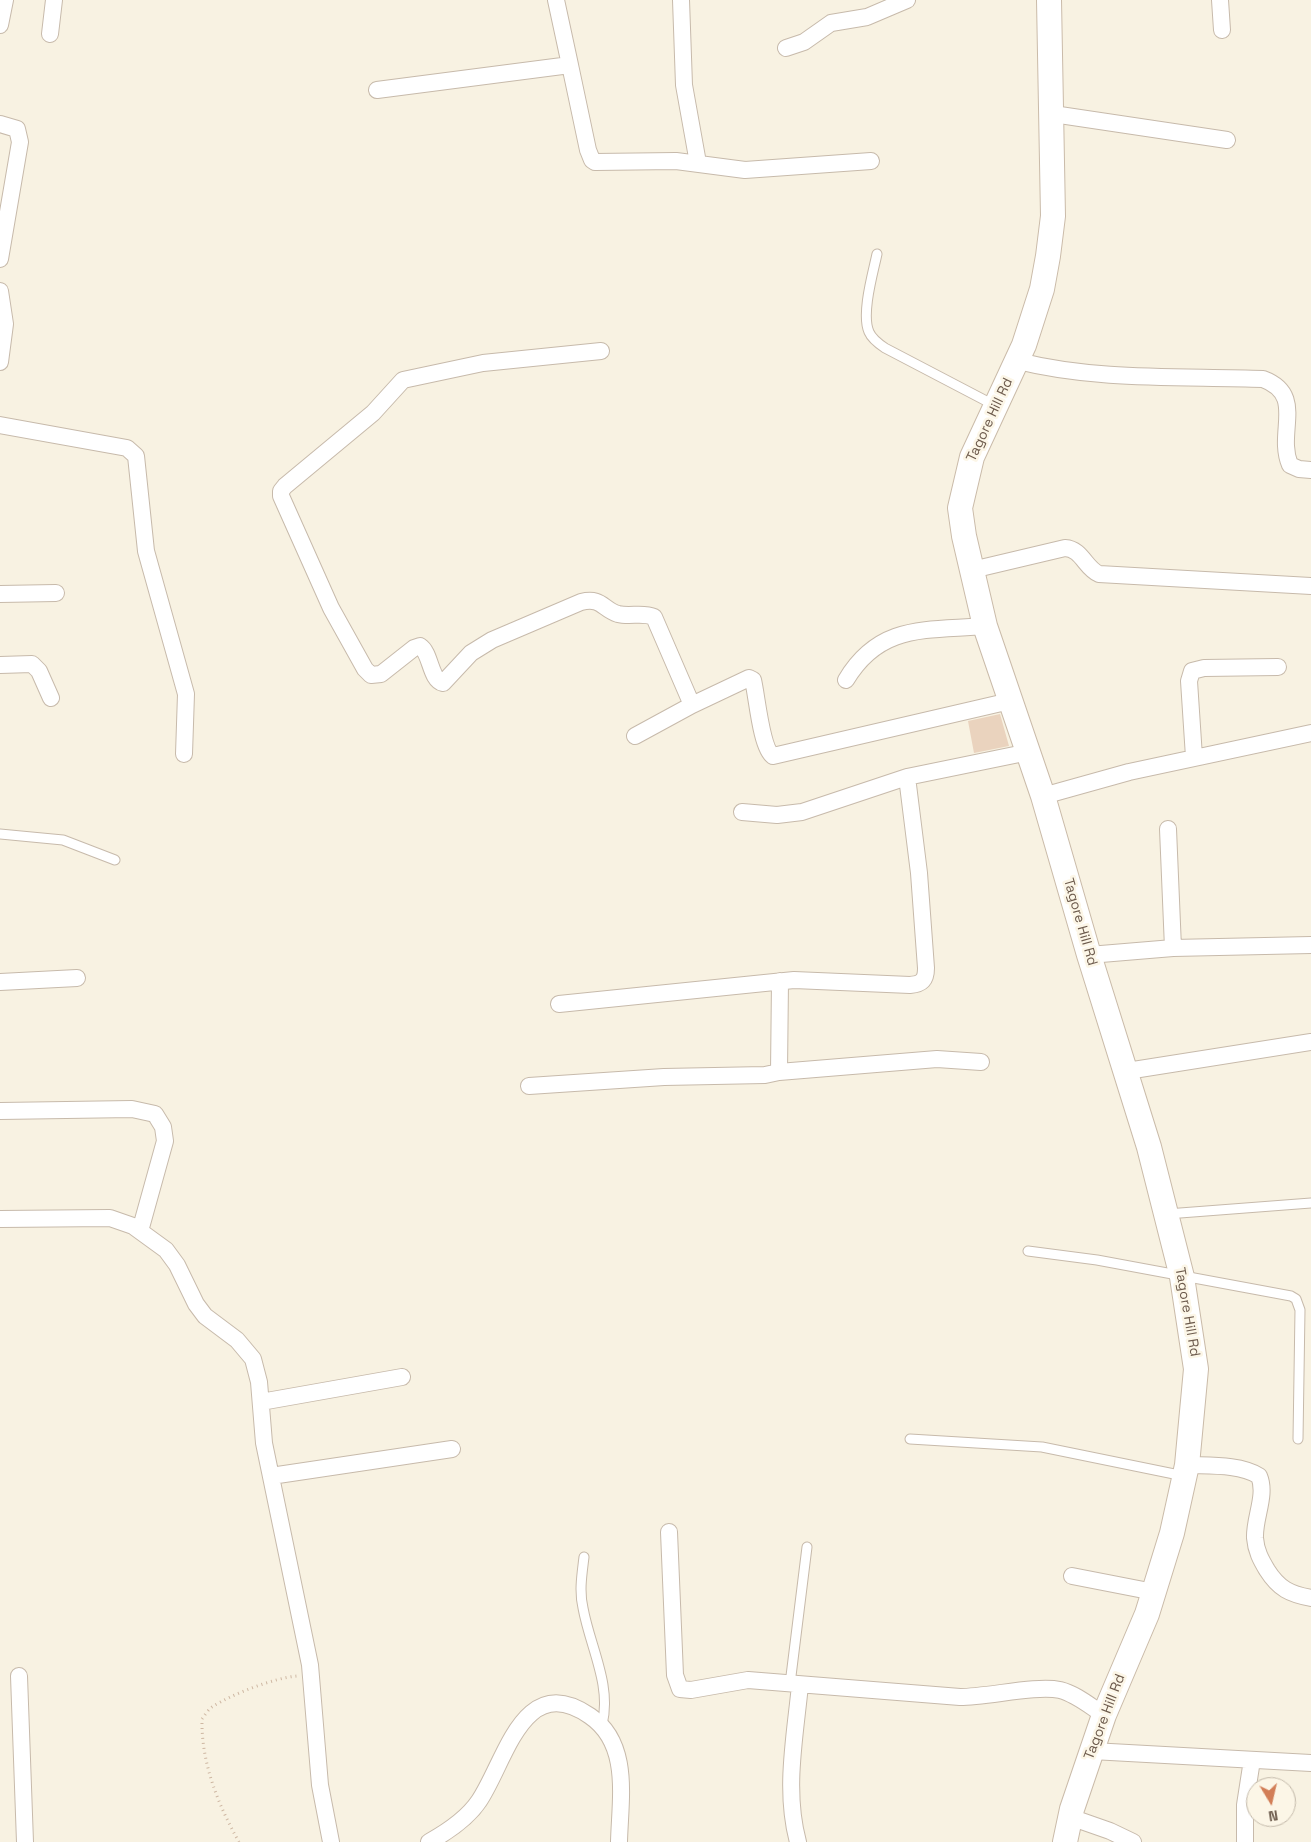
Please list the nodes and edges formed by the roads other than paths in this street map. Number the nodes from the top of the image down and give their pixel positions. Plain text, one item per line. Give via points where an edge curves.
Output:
1 (5, 0) edge
2 (54, 0) edge
3 (556, 0) edge
4 (681, 0) edge
5 (907, 0) edge
6 (1049, 0) edge
7 (1220, 0) edge
8 (0, 25) edge
9 (1222, 30) dead end
10 (50, 34) dead end
11 (786, 48) dead end
12 (570, 65) junction
13 (377, 90) dead end
14 (1053, 114) junction
15 (0, 124) edge
16 (1227, 140) dead end
17 (871, 161) dead end
18 (698, 163) junction
19 (3, 221) edge
20 (877, 254) dead end
21 (0, 259) edge
22 (0, 291) edge
23 (2, 333) edge
24 (601, 351) dead end
25 (1018, 361) junction
26 (0, 362) edge
27 (996, 406) junction
28 (0, 425) edge
29 (1311, 470) edge
30 (972, 570) junction
31 (1311, 586) edge
32 (56, 593) dead end
33 (0, 594) edge
34 (986, 626) junction
35 (0, 665) edge
36 (1278, 667) dead end
37 (846, 680) dead end
38 (51, 698) dead end
39 (1010, 701) junction
40 (692, 705) junction
41 (1311, 733) edge
42 (636, 736) dead end
43 (1029, 752) junction
44 (184, 754) dead end
45 (1194, 757) junction
46 (907, 777) junction
47 (1043, 796) junction
48 (742, 812) dead end
49 (1168, 829) dead end
50 (0, 834) edge
51 (115, 860) dead end
52 (1311, 945) edge
53 (1173, 948) junction
54 (1089, 955) junction
55 (77, 978) dead end
56 (780, 981) junction
57 (0, 982) edge
58 (559, 1004) dead end
59 (1311, 1042) edge
60 (981, 1062) dead end
61 (1127, 1071) junction
62 (779, 1072) junction
63 (529, 1086) dead end
64 (0, 1111) edge
65 (1311, 1202) edge
66 (1167, 1214) junction
67 (0, 1219) edge
68 (143, 1234) junction
69 (1028, 1250) dead end
70 (1182, 1277) junction
71 (402, 1377) dead end
72 (261, 1402) junction
73 (910, 1439) dead end
74 (1298, 1439) dead end
75 (452, 1449) dead end
76 (1185, 1471) junction
77 (271, 1476) junction
78 (668, 1532) dead end
79 (807, 1547) dead end
80 (584, 1557) dead end
81 (1072, 1576) dead end
82 (1154, 1592) junction
83 (1311, 1598) edge
84 (19, 1676) dead end
85 (795, 1684) junction
86 (1104, 1715) junction
87 (602, 1725) junction
88 (1092, 1751) junction
89 (1252, 1760) junction
90 (1311, 1763) edge
91 (1070, 1817) junction
92 (26, 1842) edge
93 (331, 1842) edge
94 (429, 1842) edge
95 (619, 1842) edge
96 (798, 1842) edge
97 (1065, 1842) edge
98 (1133, 1842) edge
99 (1245, 1842) edge

1 - 8 street
2 - 10 street
3 - 12 street
4 - 18 street via 684,85
5 - 11 street via 867,17 831,23 804,42
6 - 14 main road, Tagore Hill Rd
7 - 9 street
12 - 13 street
12 - 18 street via 592,160 600,163
14 - 16 street
14 - 25 main road, Tagore Hill Rd via 1053,216 1048,256 1042,289
15 - 19 street via 13,126 20,137
17 - 18 street via 744,170
19 - 21 street
20 - 27 lane via 866,312 866,324 873,338 885,348
22 - 23 street
23 - 26 street
24 - 40 street via 483,363 404,380 373,413 285,486 281,496 331,608 371,675 381,674 420,646 425,650 437,680 443,683 471,653 492,640 592,600 620,614 654,617
25 - 27 main road, Tagore Hill Rd
25 - 29 street via 1044,368 1095,373 1263,379 1277,384 1287,405 1285,452 1290,465
27 - 30 main road, Tagore Hill Rd via 972,457 960,508
28 - 44 street via 127,448 136,456 147,559 186,694
30 - 31 street via 1070,548 1100,574
30 - 34 main road, Tagore Hill Rd
32 - 33 street
34 - 37 street via 906,632 894,636 856,662
34 - 39 main road, Tagore Hill Rd
35 - 38 street via 32,664 39,671
36 - 45 street via 1192,671 1189,681
39 - 40 street via 773,756 768,752 752,679
39 - 43 main road, Tagore Hill Rd
40 - 42 street
41 - 45 street
43 - 46 street
43 - 47 main road, Tagore Hill Rd
45 - 47 street
46 - 48 street via 802,812 777,815
46 - 56 street via 919,873 926,968 924,980 910,985
47 - 54 main road, Tagore Hill Rd
49 - 53 street
50 - 51 lane via 63,840
52 - 53 street
53 - 54 street
54 - 61 main road, Tagore Hill Rd
55 - 57 street
56 - 58 street
56 - 62 street
59 - 61 street
60 - 62 street via 937,1059
61 - 66 main road, Tagore Hill Rd
62 - 63 street
64 - 68 street via 132,1109 155,1114 163,1127 165,1141
65 - 66 lane
66 - 70 main road, Tagore Hill Rd
67 - 68 street via 110,1218 127,1222
68 - 72 street via 166,1250 205,1316 248,1350 256,1369
69 - 70 lane
70 - 74 lane via 1280,1292 1296,1299 1300,1319
70 - 76 main road, Tagore Hill Rd via 1196,1369
71 - 72 street
72 - 77 street via 264,1443
73 - 76 lane via 1042,1447
75 - 77 street
76 - 82 main road, Tagore Hill Rd via 1174,1525
76 - 83 street via 1240,1469 1259,1476 1261,1491 1255,1536 1260,1558 1283,1590 1291,1595
77 - 93 street via 310,1675 320,1784
78 - 85 street via 678,1686 691,1690 748,1680
79 - 85 lane
80 - 87 lane via 581,1596 605,1692
81 - 82 street
82 - 86 main road, Tagore Hill Rd
84 - 92 street
85 - 86 street via 960,1697 1059,1690
85 - 96 street via 791,1814
86 - 88 main road, Tagore Hill Rd
87 - 94 street via 588,1714 561,1703 546,1704 531,1712 515,1731 478,1803 462,1820
87 - 95 street via 619,1756
88 - 89 street
88 - 91 main road, Tagore Hill Rd
89 - 90 street
89 - 99 street via 1245,1805
91 - 97 main road, Tagore Hill Rd
91 - 98 street

